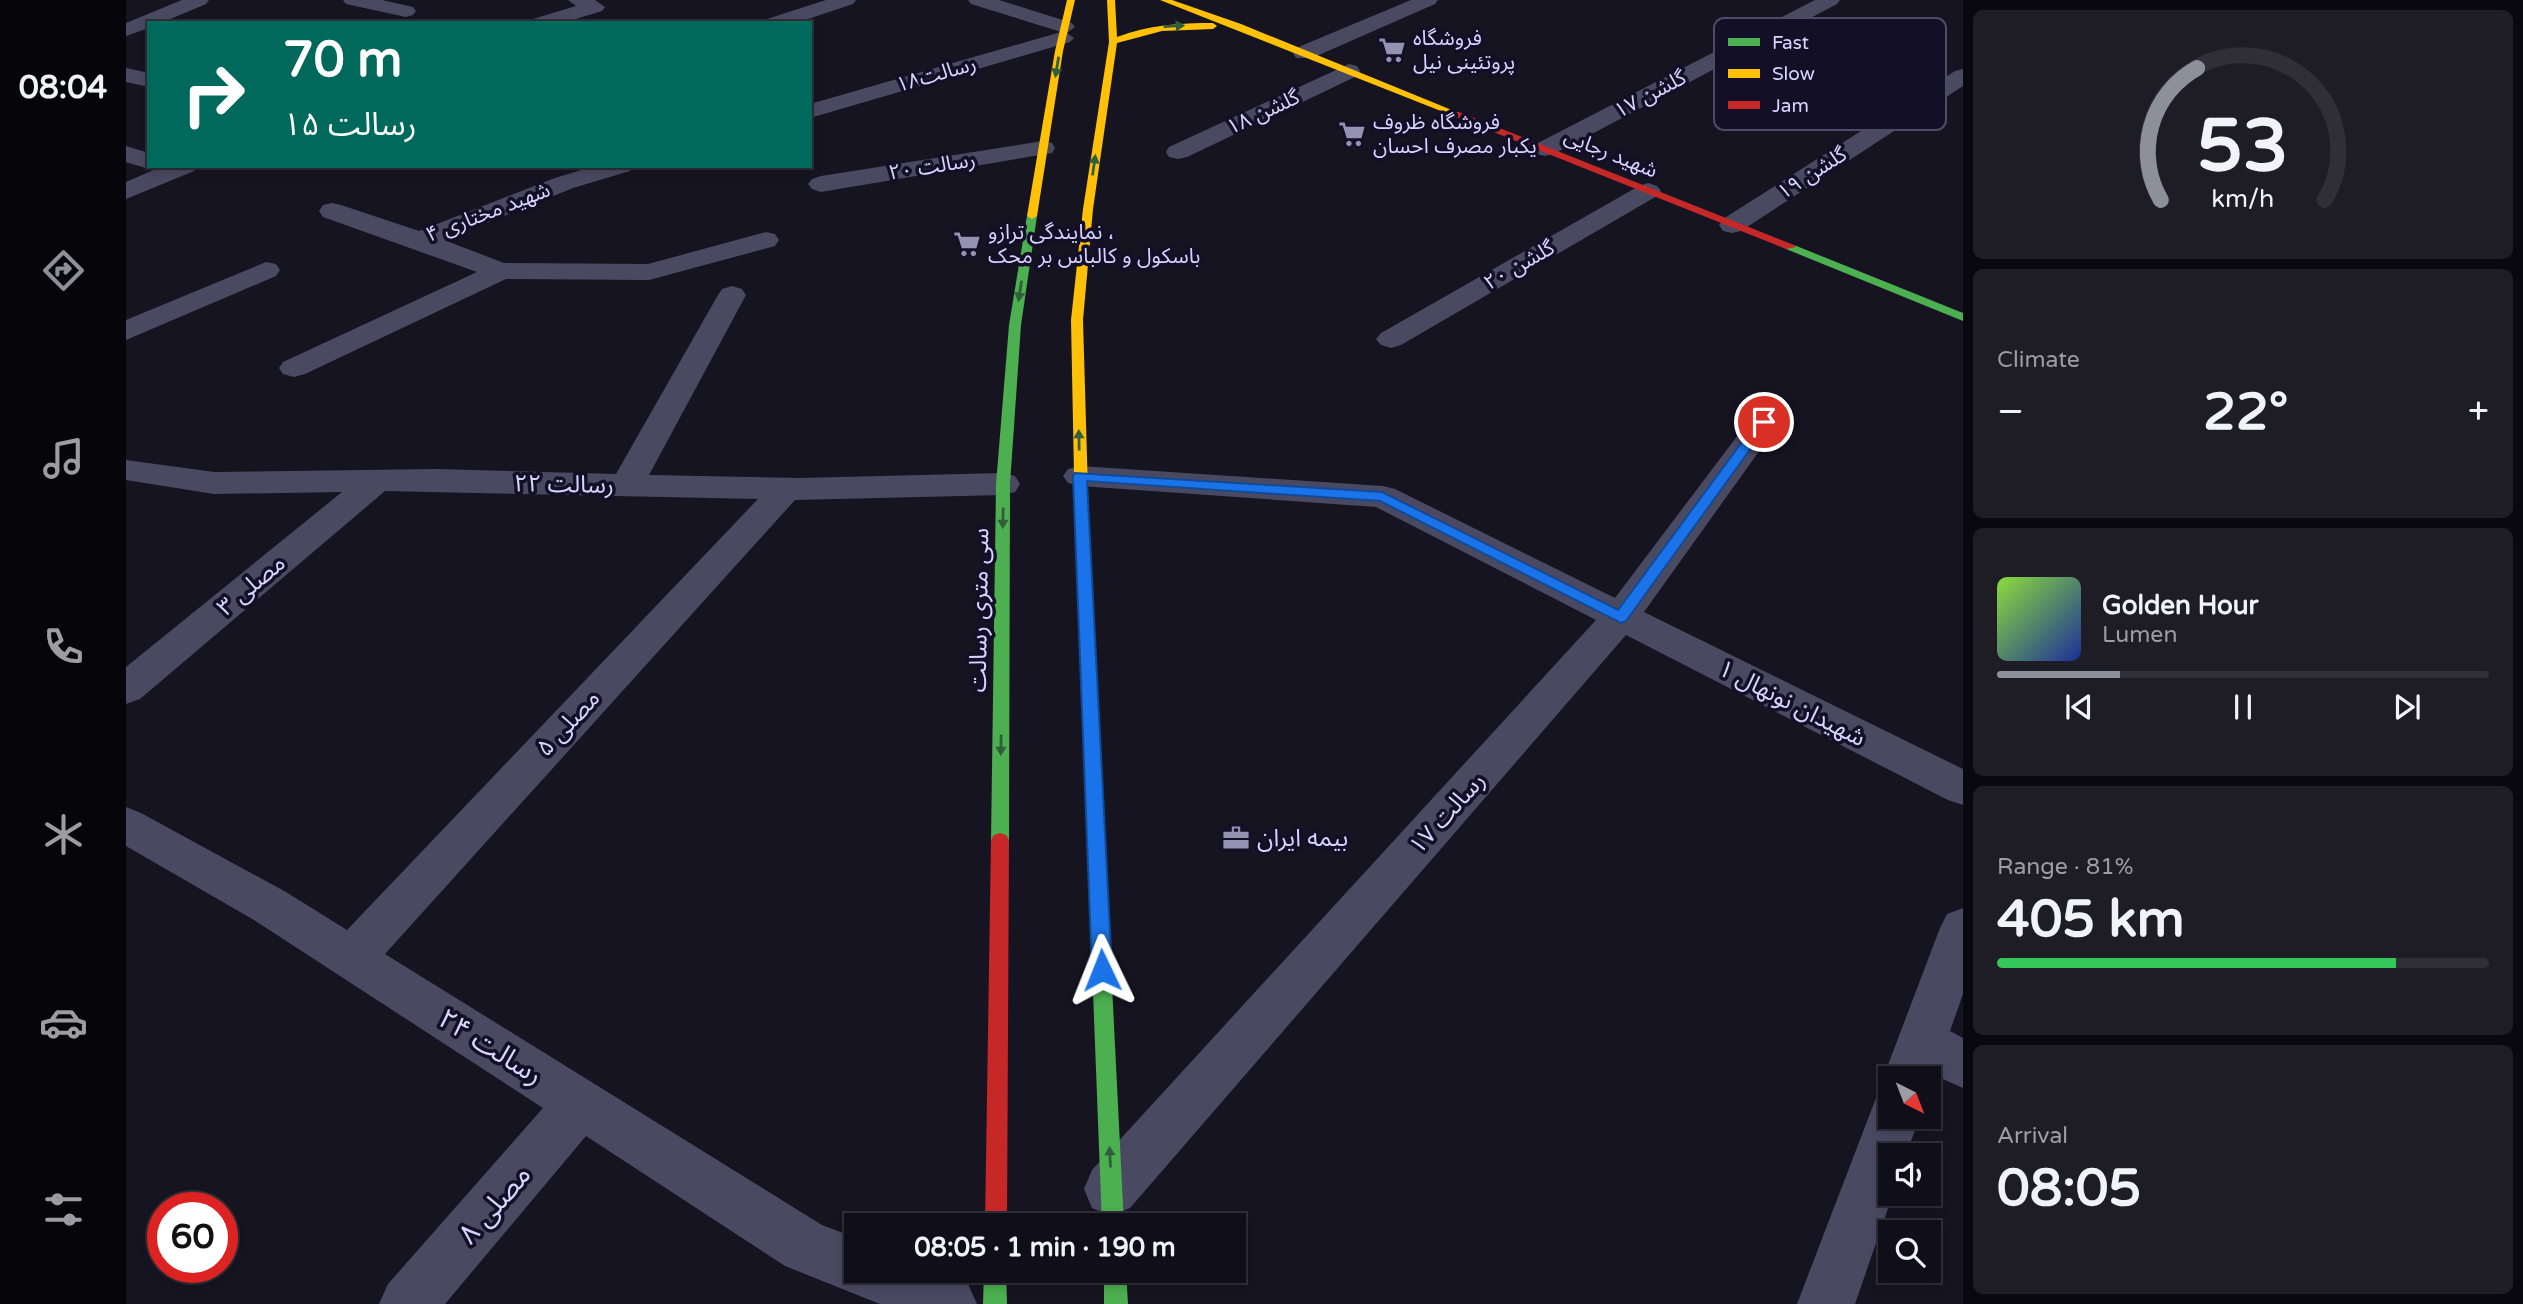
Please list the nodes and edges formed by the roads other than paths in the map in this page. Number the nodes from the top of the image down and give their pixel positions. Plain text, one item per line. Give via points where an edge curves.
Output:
1 (199, 0) edge
2 (353, 0) edge
3 (578, 0) edge
4 (846, 0) edge
5 (978, 0) edge
6 (1071, 0) edge
7 (1111, 0) edge
8 (1164, 0) edge
9 (1428, 0) edge
10 (1830, 0) edge
11 (406, 11) dead end
12 (1796, 18) edge
13 (147, 21) edge
14 (148, 21) edge
15 (547, 21) edge
16 (780, 21) edge
17 (1238, 26) junction
18 (126, 30) edge
19 (1064, 32) junction
20 (1113, 42) junction
21 (1304, 53) junction
22 (1714, 61) edge
23 (1349, 71) junction
24 (126, 75) edge
25 (1963, 76) edge
26 (147, 80) edge
27 (1946, 87) edge
28 (1946, 108) edge
29 (1950, 109) dead end
30 (812, 110) edge
31 (1878, 130) edge
32 (1043, 148) junction
33 (1545, 149) junction
34 (1178, 152) dead end
35 (126, 153) edge
36 (147, 161) edge
37 (174, 168) edge
38 (543, 168) edge
39 (614, 168) edge
40 (564, 183) junction
41 (821, 184) dead end
42 (126, 191) edge
43 (1648, 191) junction
44 (332, 211) dead end
45 (1732, 225) junction
46 (420, 240) junction
47 (766, 240) dead end
48 (266, 270) dead end
49 (501, 271) junction
50 (732, 295) dead end
51 (1963, 317) edge
52 (126, 331) edge
53 (1391, 339) dead end
54 (294, 368) dead end
55 (1764, 422) dead end
56 (126, 470) edge
57 (1080, 476) junction
58 (376, 481) junction
59 (1003, 484) junction
60 (626, 485) junction
61 (786, 489) junction
62 (1621, 617) junction
63 (126, 689) edge
64 (1963, 788) edge
65 (126, 825) edge
66 (1963, 928) edge
67 (351, 958) junction
68 (1931, 1061) edge
69 (580, 1103) junction
70 (1889, 1129) edge
71 (1112, 1207) edge
72 (996, 1213) edge
73 (844, 1261) edge
74 (897, 1283) edge
75 (995, 1283) edge
76 (1115, 1283) edge
77 (408, 1304) edge
78 (948, 1304) edge
79 (995, 1304) edge
80 (1116, 1304) edge
81 (1826, 1304) edge

1 - 14 street
2 - 11 street
3 - 15 street via 595,7
4 - 16 street
5 - 19 street
6 - 19 main road, سی متری رسالت
7 - 20 main road
8 - 17 main road, شهید رجایی
9 - 21 street
10 - 12 street, گلشن ۱۷
13 - 18 street
20 -> 17 main road via 1135,31 1162,27
17 - 21 main road, شهید رجایی
19 - 30 street, رسالت۱۸
19 -> 32 main road, سی متری رسالت
57 -> 20 main road via 1077,320 1081,209
21 - 23 main road, شهید رجایی
22 - 33 street, گلشن ۱۷
23 - 33 main road, شهید رجایی
23 - 34 street, ۱۸ گلشن
24 - 26 street
25 - 27 street, ۱۹ گلشن
28 - 29 street
31 - 45 street, ۱۹ گلشن
32 - 41 street, ۲۰ رسالت
32 -> 59 main road, سی متری رسالت via 1040,207 1015,325
33 - 43 main road, شهید رجایی
35 - 36 street
37 - 42 street
38 - 40 street
39 - 40 street
40 - 46 street, ۴ شهید مختاری
43 - 45 main road, شهید رجایی
43 - 53 street, ۲۰ گلشن
44 - 46 street, ۴ شهید مختاری
45 - 51 main road, شهید رجایی
46 - 49 street
47 - 49 street via 649,272
48 - 52 street
49 - 54 street
50 - 60 street
55 - 62 street, ۱۷ رسالت
56 - 58 street, ۲۲ رسالت via 215,483
57 - 62 street, ۱ شهیدان نونهال via 1382,497
71 -> 57 main road
58 - 60 street, ۲۲ رسالت
58 - 63 street, ۳ مصلی
59 - 61 street, ۲۲ رسالت
59 -> 72 main road, سی متری رسالت
60 - 61 street, ۲۲ رسالت
61 - 67 street, ۵ مصلی
62 - 64 street, ۱ شهیدان نونهال
62 - 71 street, ۱۷ رسالت
65 - 67 street, ۲۴ رسالت via 270,906
66 - 68 street
67 - 69 street, ۲۴ رسالت
69 - 73 street, ۲۴ رسالت via 806,1246
69 - 77 street, ۸ مصلی
70 - 81 street
74 - 78 street
75 - 79 main road
76 - 80 main road

